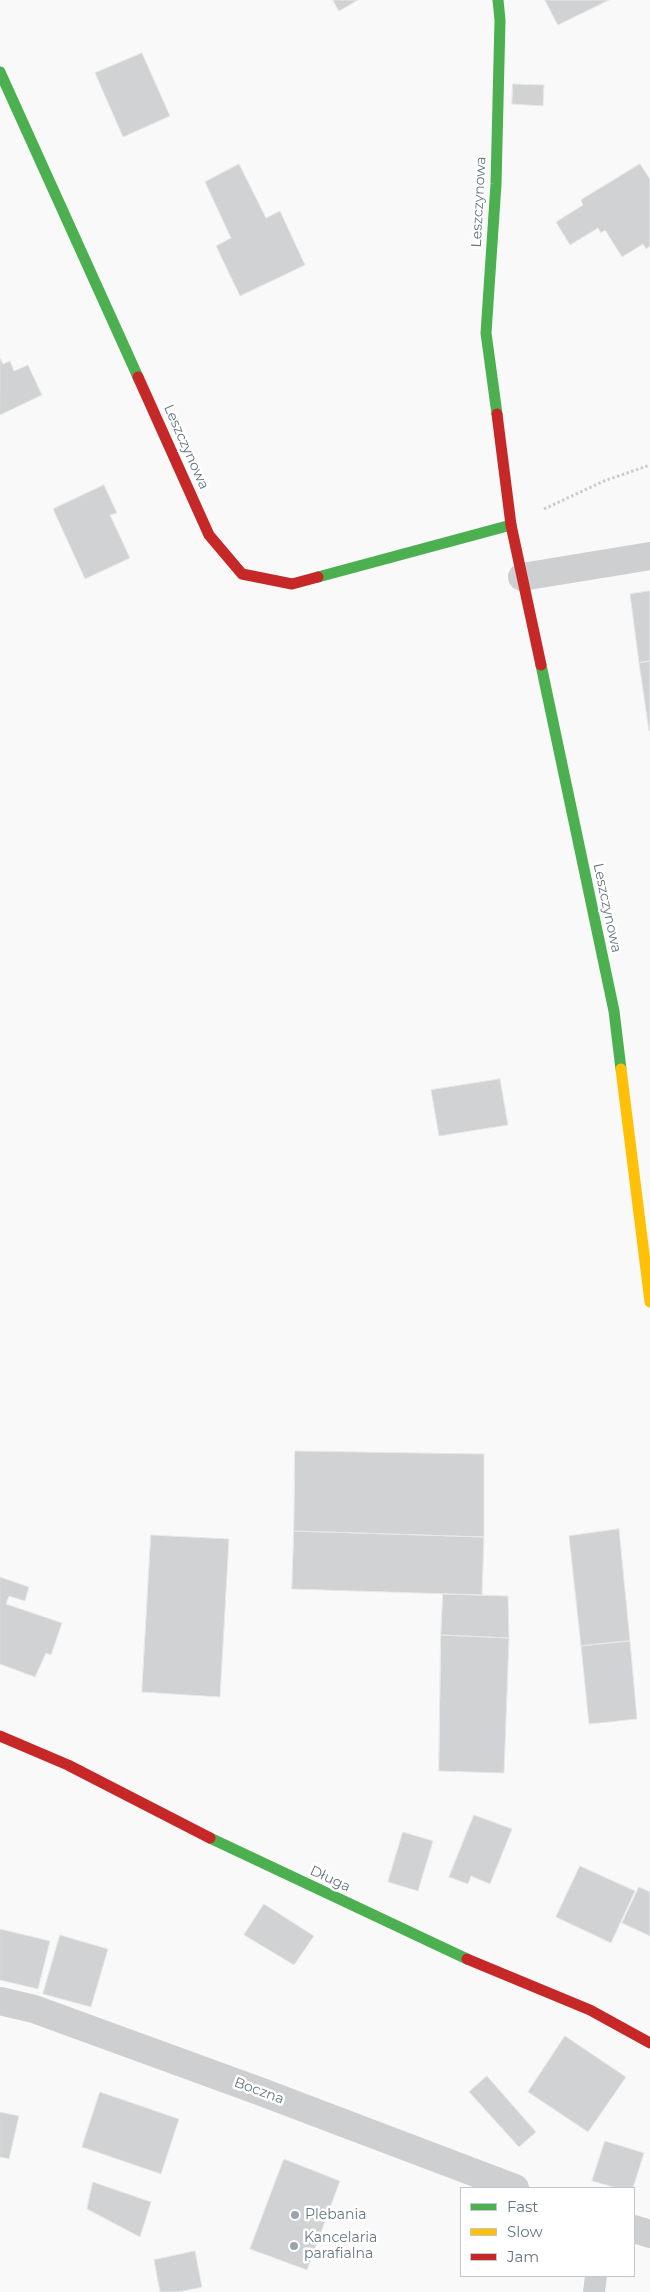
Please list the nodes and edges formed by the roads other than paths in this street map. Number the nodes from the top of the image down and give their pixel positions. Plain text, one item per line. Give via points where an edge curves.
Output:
1 (498, 0) edge
2 (0, 72) edge
3 (511, 524) junction
4 (650, 556) edge
5 (522, 577) junction
6 (650, 1302) edge
7 (0, 1736) edge
8 (0, 2001) edge
9 (650, 2043) edge
10 (512, 2187) edge
11 (635, 2230) edge
12 (650, 2234) edge
13 (596, 2277) edge
14 (594, 2292) edge

1 - 3 street, Leszczynowa via 496,184 486,333
2 - 3 street, Leszczynowa via 210,535 242,574 292,584
3 - 5 street, Leszczynowa
4 - 5 street
5 - 6 street, Leszczynowa via 614,1011
7 - 9 street, Długa via 68,1765 190,1828 444,1949 590,2010
8 - 10 street, Boczna via 34,2009
11 - 12 street
13 - 14 lane

